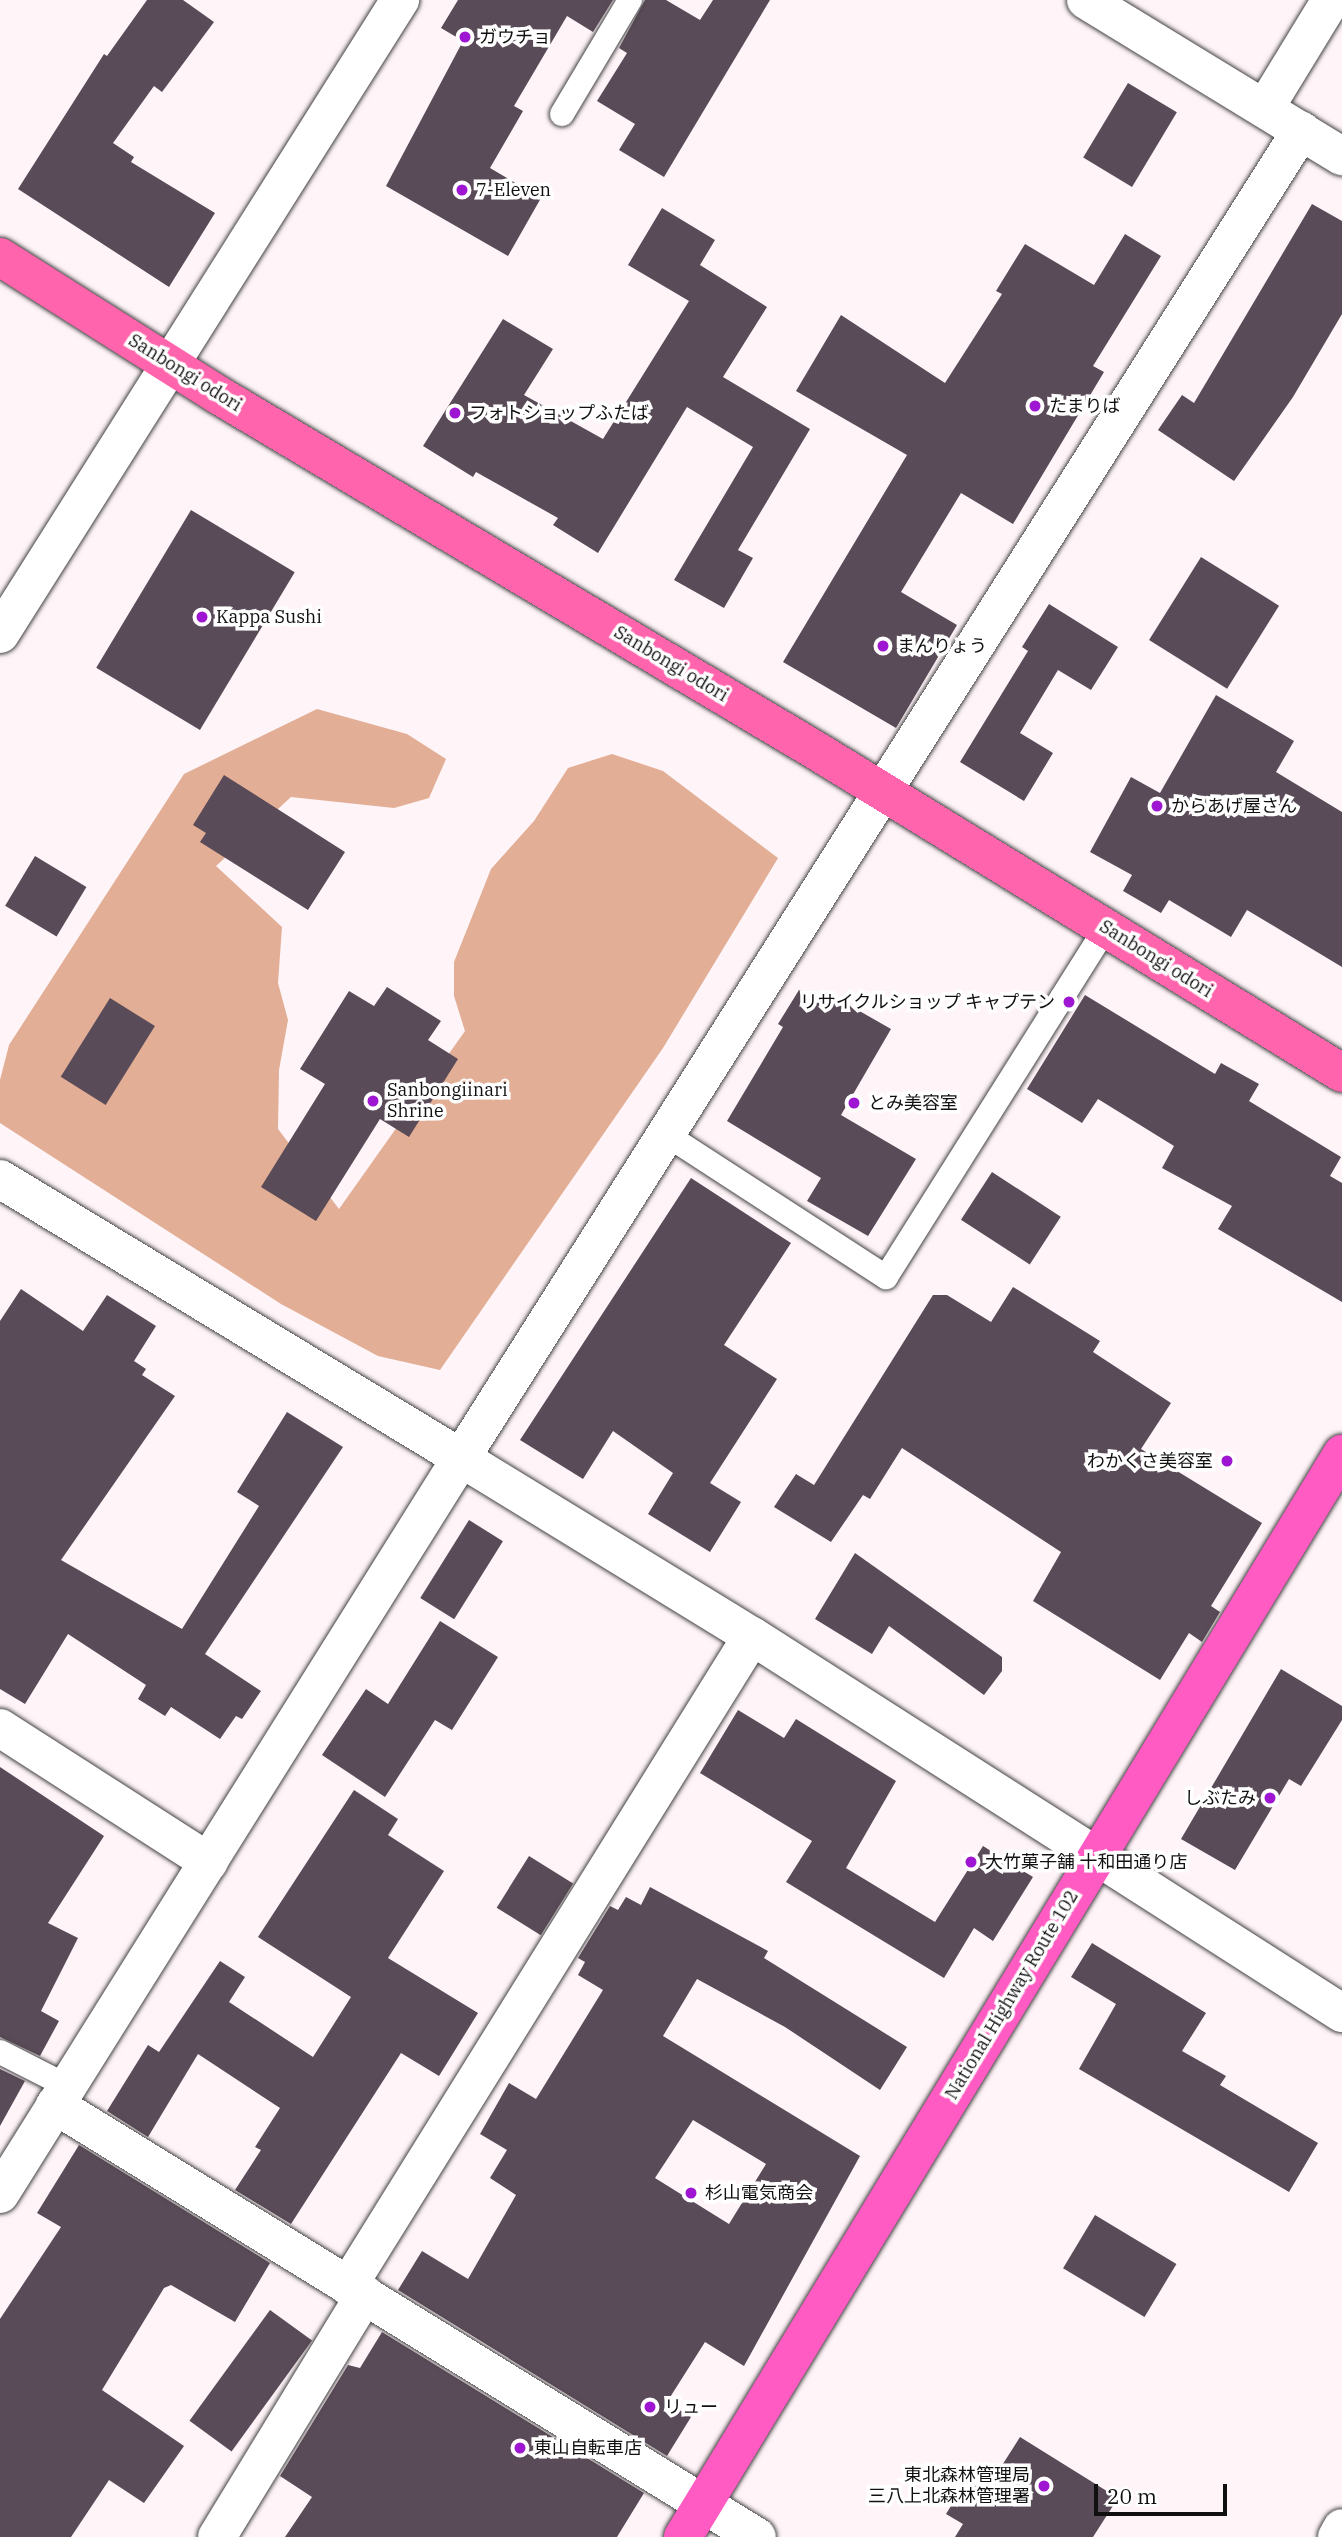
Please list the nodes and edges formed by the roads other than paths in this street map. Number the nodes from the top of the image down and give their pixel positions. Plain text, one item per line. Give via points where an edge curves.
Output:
1 (400, 0) edge
2 (630, 0) edge
3 (1086, 0) edge
4 (1331, 0) edge
5 (1265, 108) junction
6 (562, 114) dead end
7 (1301, 131) junction
8 (1342, 156) edge
9 (0, 257) edge
10 (168, 364) junction
11 (2, 627) edge
12 (885, 792) junction
13 (1106, 928) junction
14 (1342, 1073) edge
15 (667, 1135) junction
16 (0, 1180) edge
17 (1342, 1454) edge
18 (461, 1458) junction
19 (752, 1636) junction
20 (0, 1728) edge
21 (1095, 1859) junction
22 (209, 1862) junction
23 (1342, 2013) edge
24 (0, 2052) edge
25 (61, 2095) junction
26 (0, 2194) edge
27 (356, 2291) junction
28 (704, 2504) junction
29 (1342, 2528) edge
30 (217, 2537) edge
31 (683, 2537) edge
32 (757, 2537) edge
33 (1337, 2537) edge

1 - 10 street
2 - 6 lane
3 - 5 street
4 - 5 street
5 - 7 street
7 - 8 street
7 - 12 street
9 - 10 main road, Sanbongi odori
10 - 11 street
10 - 12 main road, Sanbongi odori
12 - 13 main road, Sanbongi odori
12 - 15 street
13 - 14 main road, Sanbongi odori
13 - 15 lane via 886,1277
15 - 18 street
16 - 18 street
17 - 21 highway, National Highway Route 102
18 - 19 street
18 - 22 street
19 - 21 street
19 - 27 street
20 - 22 street
21 - 23 street
21 - 28 highway, National Highway Route 102
22 - 25 street
24 - 25 lane
25 - 26 street
25 - 27 street
27 - 28 street
27 - 30 street
28 - 31 highway, National Highway Route 102
28 - 32 street
29 - 33 street

